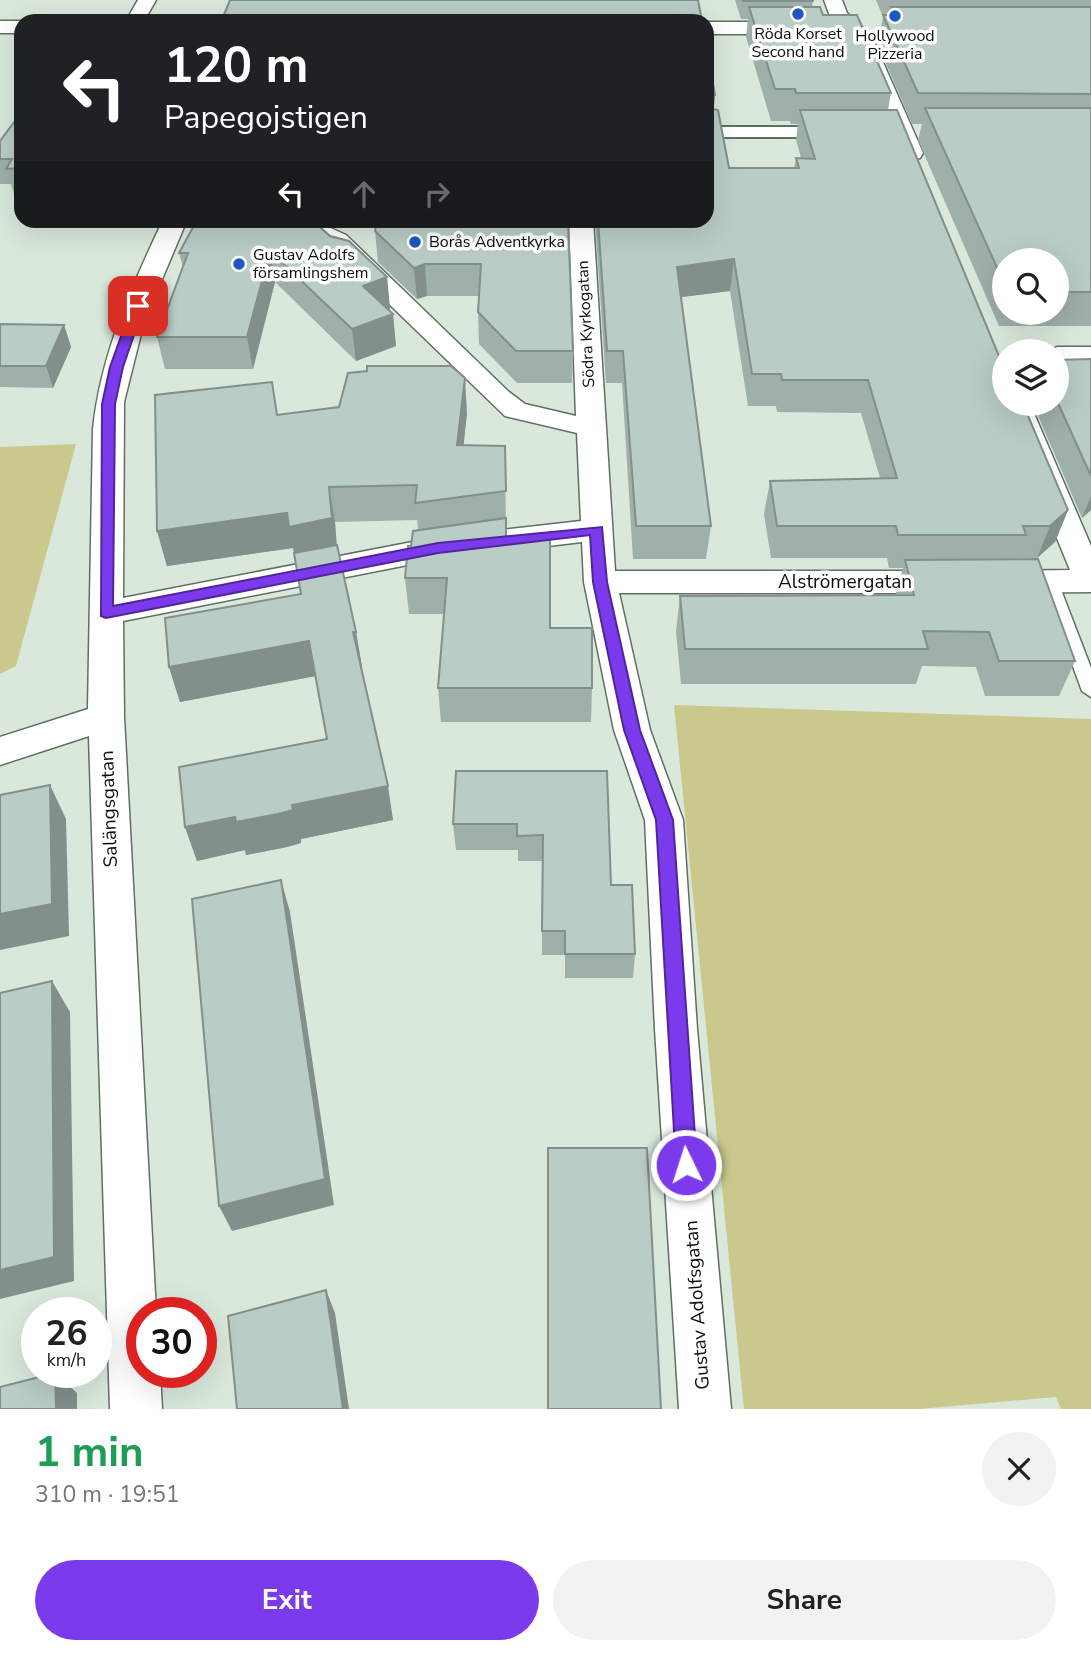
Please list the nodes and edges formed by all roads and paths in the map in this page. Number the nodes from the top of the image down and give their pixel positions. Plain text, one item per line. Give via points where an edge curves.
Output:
1 (833, 0) edge
2 (714, 28) edge
3 (855, 28) junction
4 (883, 28) dead end
5 (714, 132) edge
6 (850, 132) edge
7 (923, 180) edge
8 (171, 228) edge
9 (314, 228) edge
10 (581, 228) edge
11 (1069, 355) edge
12 (1091, 355) edge
13 (1021, 416) edge
14 (591, 427) junction
15 (597, 530) junction
16 (1090, 581) edge
17 (600, 582) junction
18 (1050, 582) junction
19 (106, 613) junction
20 (1091, 691) edge
21 (106, 717) junction
22 (0, 751) edge
23 (136, 1409) edge
24 (705, 1409) edge

1 - 3 street via 838,15
2 - 3 street
3 - 4 street
3 - 7 street via 862,35
5 - 6 street
8 - 19 street, Salängsgatan via 116,367 108,404
9 - 14 street via 337,240 515,410
10 - 14 street, Södra Kyrkogatan
11 - 12 street
13 - 16 street
14 - 15 street, Gustav Adolfsgatan
15 - 17 street, Gustav Adolfsgatan
15 - 19 street via 438,548
16 - 18 street, Alströmergatan
17 - 18 street, Alströmergatan
17 - 24 street, Gustav Adolfsgatan via 632,730 664,820
18 - 20 lane
19 - 21 street, Salängsgatan
21 - 22 street
21 - 23 street, Salängsgatan

